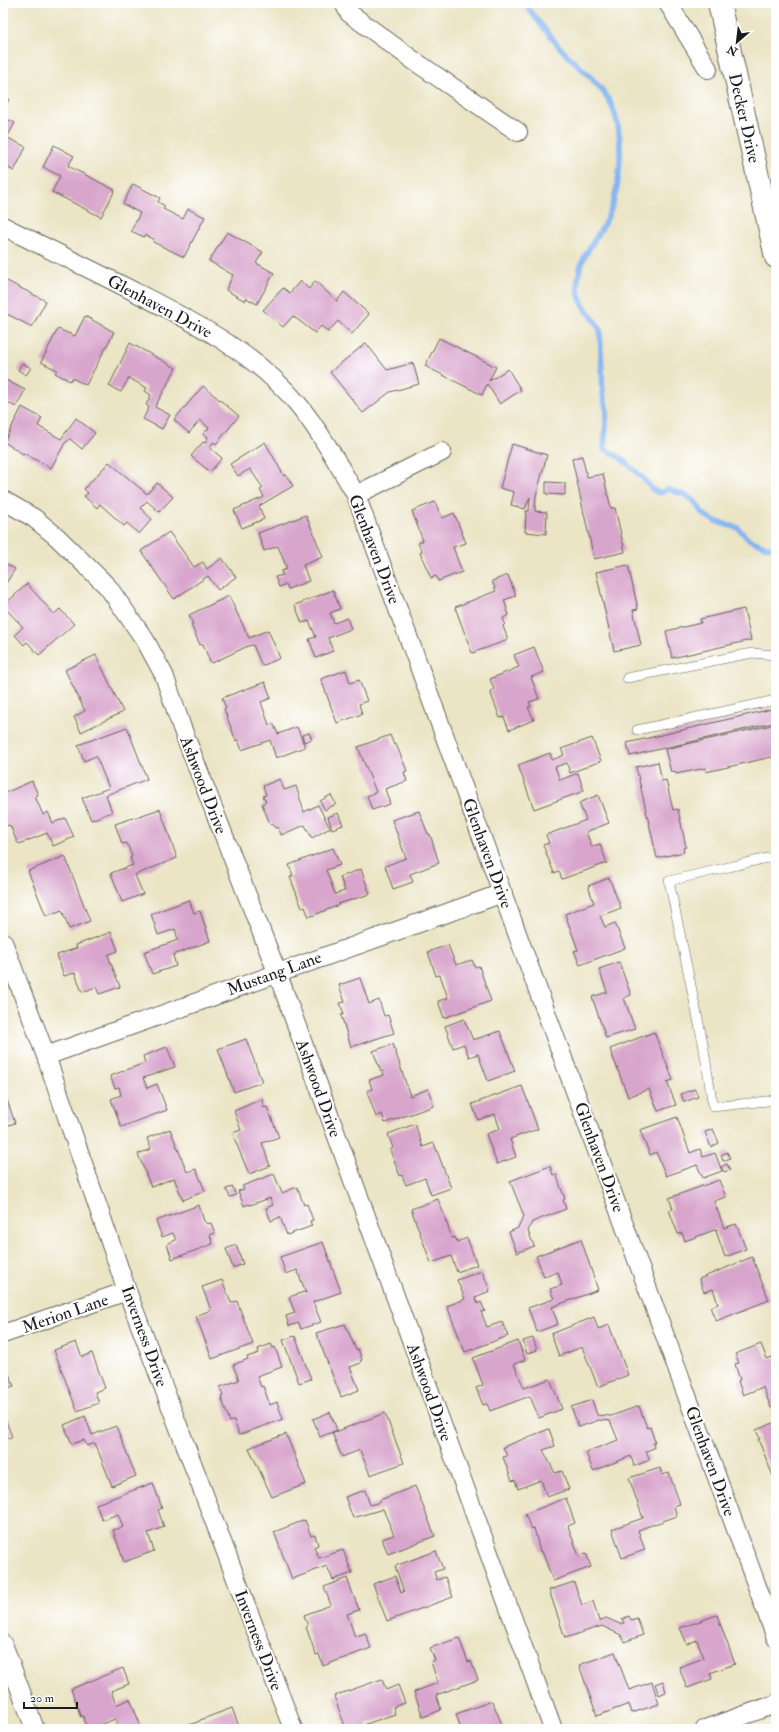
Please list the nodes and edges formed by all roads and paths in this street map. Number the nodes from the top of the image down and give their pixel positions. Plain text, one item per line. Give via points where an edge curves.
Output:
1 (344, 3) edge
2 (668, 3) edge
3 (719, 3) edge
4 (708, 69) dead end
5 (518, 132) dead end
6 (3, 226) edge
7 (776, 257) edge
8 (442, 452) dead end
9 (356, 495) junction
10 (3, 500) edge
11 (776, 655) edge
12 (627, 678) dead end
13 (776, 700) edge
14 (637, 730) dead end
15 (776, 856) edge
16 (503, 892) junction
17 (3, 942) edge
18 (277, 972) junction
19 (46, 1056) junction
20 (776, 1100) edge
21 (127, 1291) junction
22 (3, 1334) edge
23 (776, 1638) edge
24 (3, 1644) edge
25 (776, 1704) edge
26 (34, 1729) edge
27 (292, 1729) edge
28 (553, 1729) edge
29 (705, 1729) edge

1 - 5 street via 349,13
2 - 4 street
3 - 7 main road, Decker Drive
6 - 9 street, Glenhaven Drive via 172,310 225,340 259,366 301,409
8 - 9 street
9 - 16 street, Glenhaven Drive
10 - 18 street, Ashwood Drive via 34,518 81,558 108,587 145,640 164,675 182,728
11 - 12 lane via 752,653
13 - 14 lane
15 - 20 lane via 669,881 703,1043 713,1107
16 - 18 street, Mustang Lane
16 - 23 street, Glenhaven Drive
17 - 19 street, Inverness Drive
18 - 19 street, Mustang Lane
18 - 28 street, Ashwood Drive
19 - 21 street, Inverness Drive
21 - 22 street, Merion Lane
21 - 27 street, Inverness Drive
24 - 26 street
25 - 29 street

